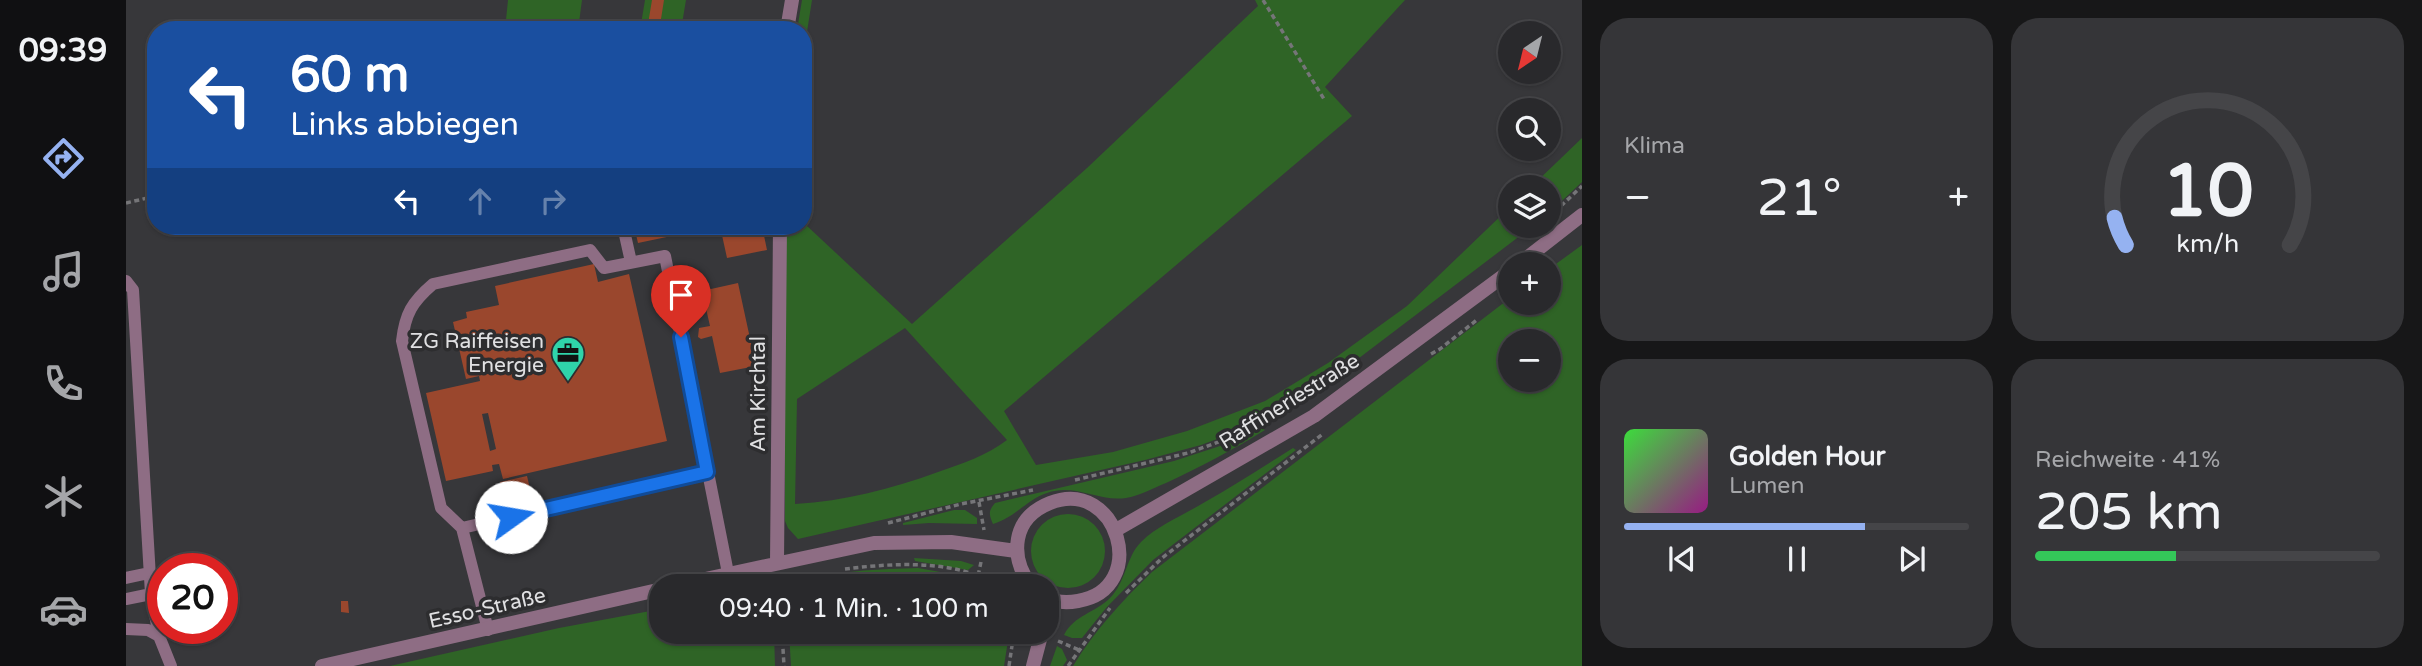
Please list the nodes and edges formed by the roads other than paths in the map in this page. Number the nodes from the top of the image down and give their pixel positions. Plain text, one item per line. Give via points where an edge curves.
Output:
1 (792, 0) edge
2 (788, 21) edge
3 (1582, 215) edge
4 (625, 235) edge
5 (780, 235) edge
6 (1534, 252) edge
7 (631, 262) junction
8 (1498, 280) edge
9 (126, 281) edge
10 (707, 472) junction
11 (462, 528) junction
12 (1116, 530) junction
13 (1016, 551) junction
14 (148, 553) edge
15 (777, 563) junction
16 (147, 573) edge
17 (728, 573) junction
18 (724, 574) edge
19 (1022, 574) edge
20 (126, 578) edge
21 (649, 592) edge
22 (147, 595) edge
23 (126, 599) edge
24 (1059, 601) edge
25 (126, 629) edge
26 (147, 630) edge
27 (488, 630) junction
28 (162, 644) edge
29 (1039, 644) edge
30 (171, 666) edge
31 (322, 666) edge
32 (1033, 666) edge

1 - 2 street
3 - 6 street
4 - 7 lane
5 - 15 street, Am Kirchtal
7 - 10 lane via 664,256
7 - 11 lane via 604,268 590,250 433,284 417,298 404,320 402,341 441,508
8 - 12 street, Raffineriestraße via 1314,416
9 - 14 lane via 133,290
10 - 11 lane
10 - 17 lane
11 - 27 lane
12 - 13 street via 1092,505 1075,499 1057,500 1028,518
12 - 24 street via 1119,564 1112,579 1085,600
13 - 15 street via 962,543 893,541
13 - 19 street
15 - 17 street
16 - 20 lane
17 - 18 street
21 - 27 street, Esso-Straße
22 - 23 lane
25 - 26 lane
27 - 31 street, Esso-Straße
28 - 30 lane
29 - 32 street

